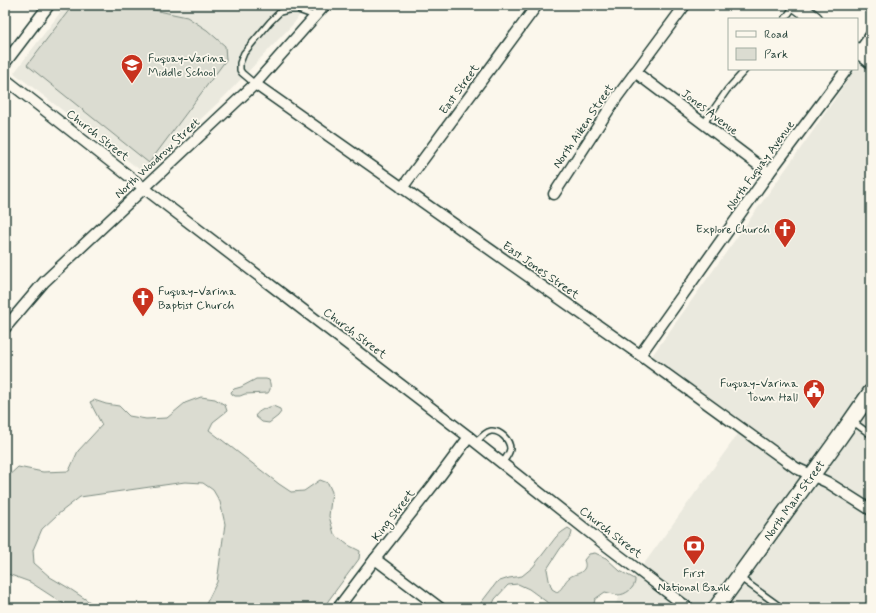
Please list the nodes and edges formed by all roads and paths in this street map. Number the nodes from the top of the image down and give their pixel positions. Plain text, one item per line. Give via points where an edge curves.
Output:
1 (49, 5) edge
2 (324, 5) edge
3 (537, 5) edge
4 (685, 5) edge
5 (795, 5) edge
6 (315, 16) junction
7 (786, 18) edge
8 (814, 18) edge
9 (871, 35) edge
10 (858, 53) edge
11 (871, 61) edge
12 (5, 63) edge
13 (745, 70) edge
14 (846, 70) edge
15 (635, 72) junction
16 (5, 79) edge
17 (255, 84) junction
18 (704, 123) junction
19 (769, 173) junction
20 (144, 188) junction
21 (402, 188) junction
22 (554, 194) dead end
23 (5, 328) edge
24 (640, 355) junction
25 (871, 392) edge
26 (851, 421) junction
27 (871, 435) edge
28 (473, 440) junction
29 (502, 464) junction
30 (812, 475) junction
31 (871, 510) edge
32 (375, 558) junction
33 (739, 577) junction
34 (338, 608) edge
35 (440, 608) edge
36 (688, 608) edge
37 (716, 608) edge
38 (782, 608) edge

1 - 12 street
2 - 6 street, North Woodrow Street
3 - 21 street, East Street
4 - 15 street, North Aiken Street
5 - 7 lane
5 - 8 street
6 - 17 street, North Woodrow Street
6 - 17 lane via 298,10 288,10 280,12 270,22 244,53 240,63 242,73
9 - 10 street
10 - 11 street
13 - 18 lane via 727,90
14 - 19 street, North Fuquay Avenue
15 - 18 street, Jones Avenue
15 - 22 street, North Aiken Street
16 - 20 street, Church Street
17 - 20 street, North Woodrow Street
17 - 21 street, East Jones Street
18 - 19 street, Jones Avenue
19 - 24 street, North Fuquay Avenue
20 - 23 street, North Woodrow Street via 44,282
20 - 28 street, Church Street
21 - 24 street, East Jones Street
24 - 30 street, East Jones Street via 796,468
25 - 26 main road, North Main Street
26 - 27 lane
26 - 30 main road, North Main Street
28 - 29 street, Church Street
28 - 29 lane via 490,431 504,436 510,448
28 - 32 street, King Street
29 - 36 street, Church Street
30 - 31 street, East Jones Street
30 - 33 main road, North Main Street
32 - 34 street, King Street
32 - 35 street
33 - 37 main road, North Main Street
33 - 38 lane

